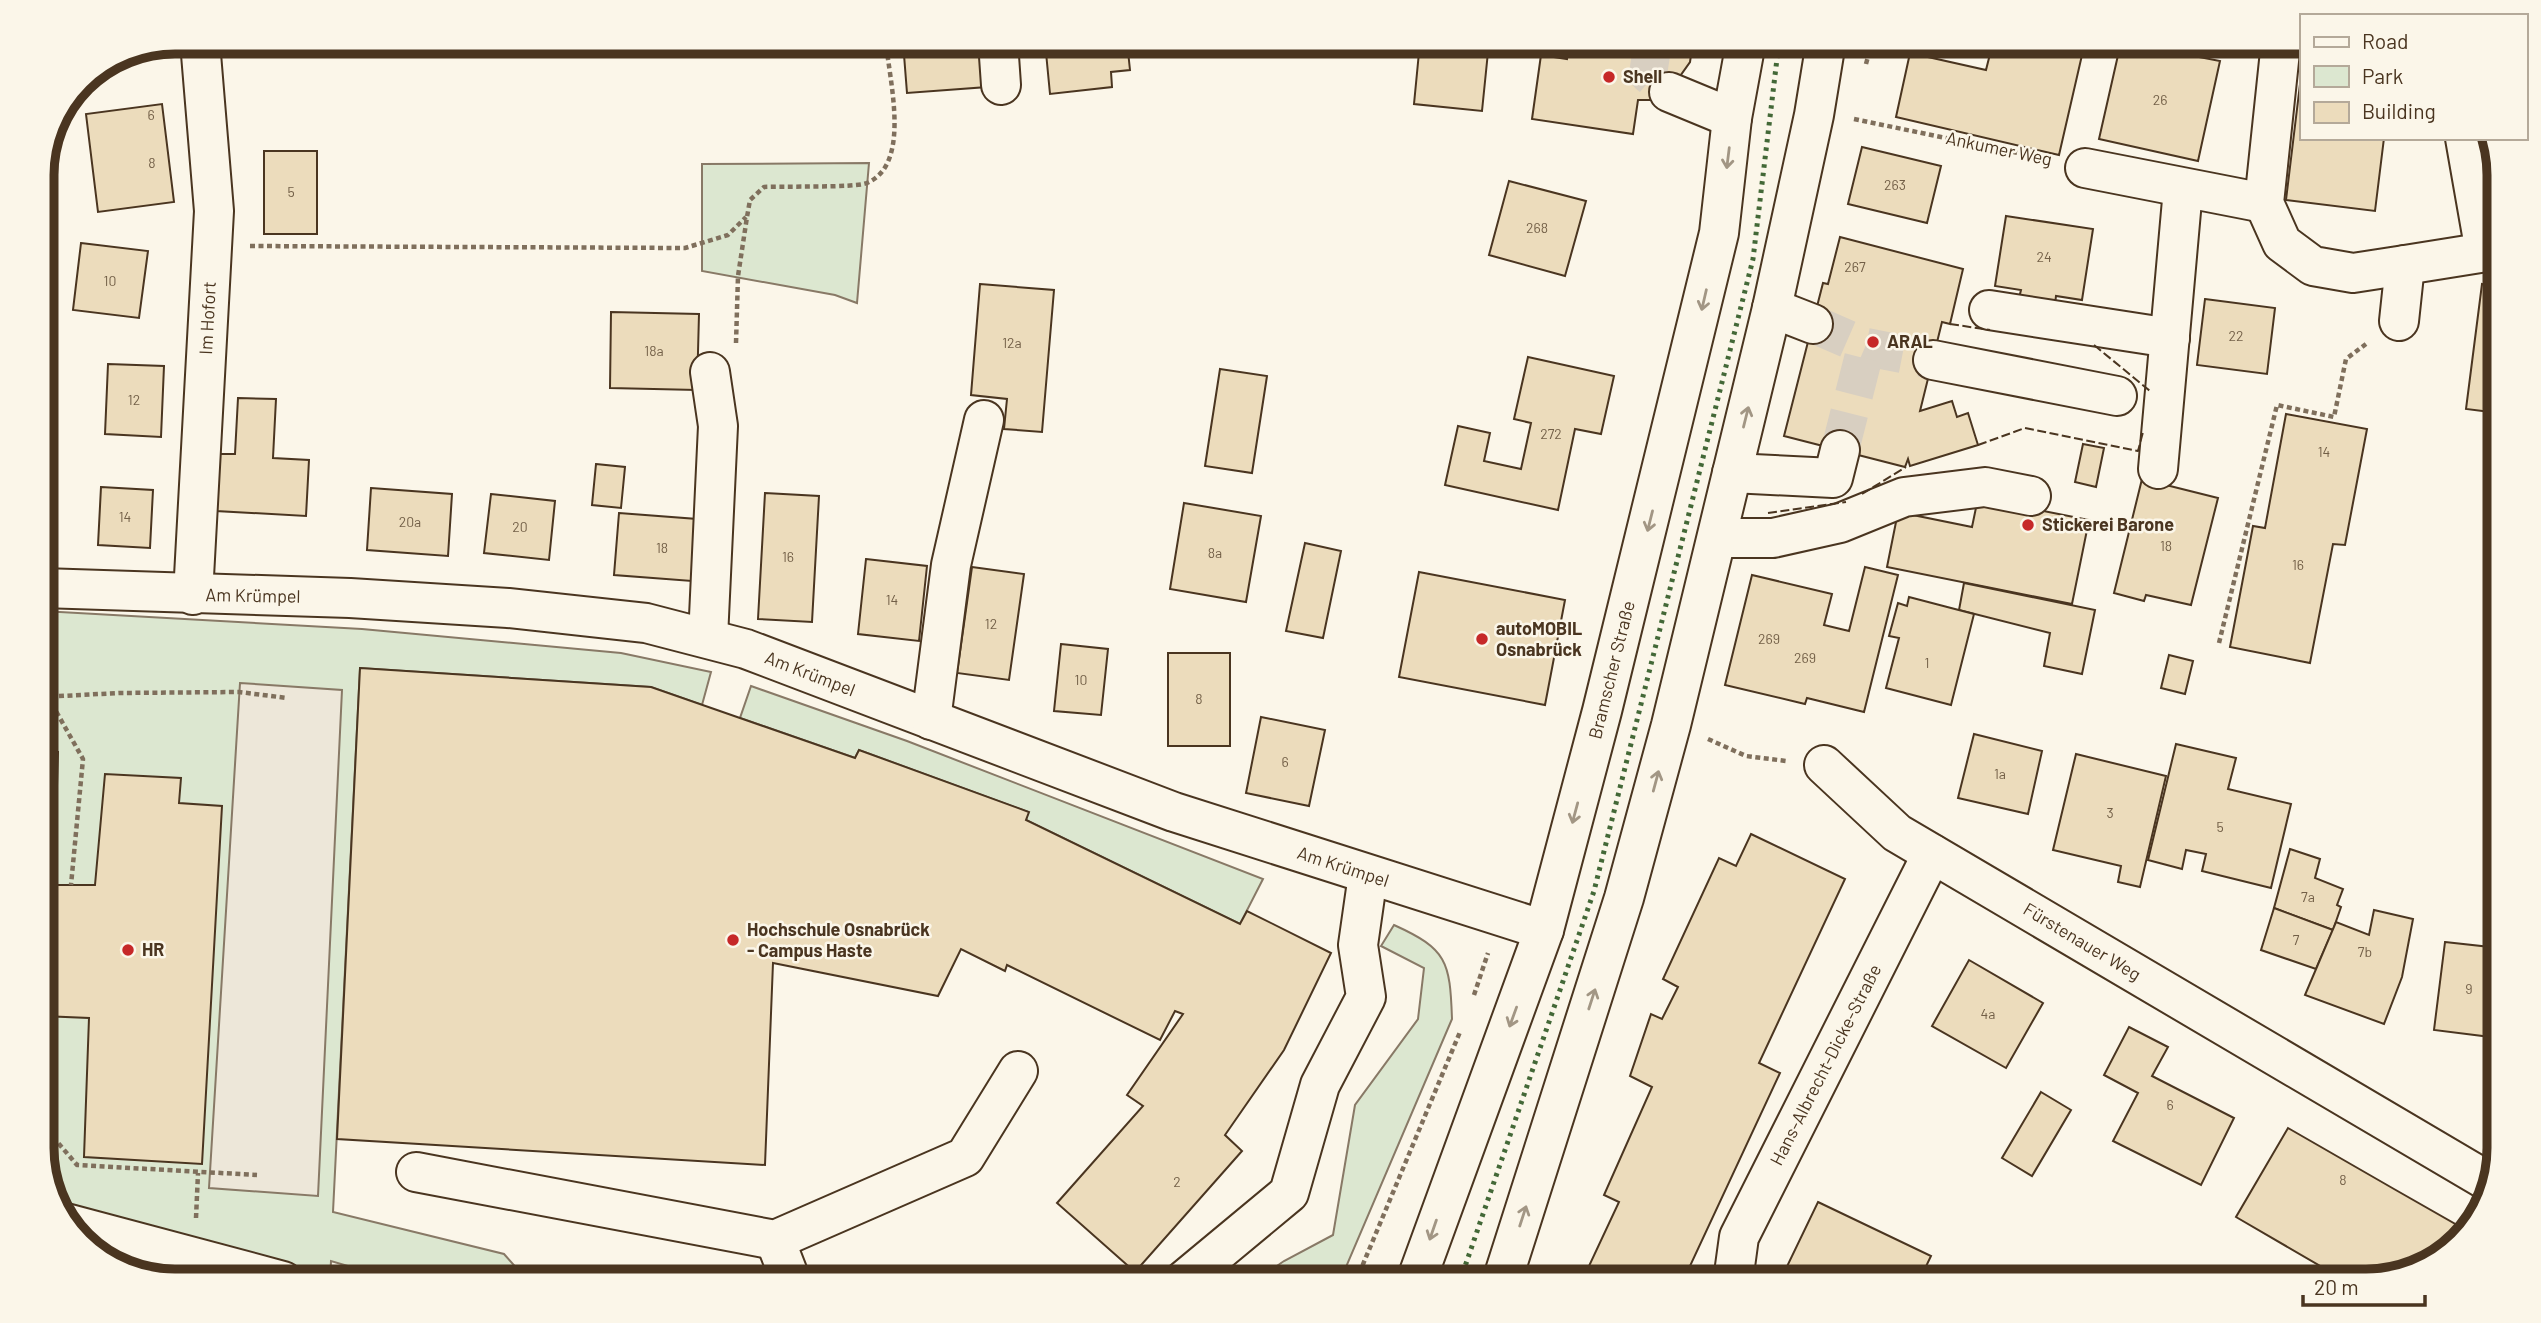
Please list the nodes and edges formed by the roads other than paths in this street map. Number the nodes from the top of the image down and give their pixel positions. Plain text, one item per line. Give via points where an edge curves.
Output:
1 (201, 54) edge
2 (999, 54) edge
3 (1744, 54) edge
4 (1824, 54) edge
5 (2280, 54) edge
6 (1002, 85) dead end
7 (1669, 92) tunnel mouth
8 (1732, 118) junction
9 (2465, 140) edge
10 (2085, 168) road end
11 (2182, 189) junction
12 (2264, 202) junction
13 (2486, 226) edge
14 (2486, 252) edge
15 (2405, 265) junction
16 (1772, 308) junction
17 (1989, 310) dead end
18 (2399, 321) road end
19 (1813, 324) tunnel mouth
20 (2169, 338) junction
21 (1933, 360) tunnel mouth
22 (710, 372) dead end
23 (2117, 396) dead end
24 (984, 420) dead end
25 (1840, 450) tunnel mouth
26 (2158, 469) dead end
27 (1732, 473) junction
28 (2031, 496) dead end
29 (1717, 538) junction
30 (55, 589) edge
31 (193, 595) junction
32 (708, 638) junction
33 (931, 720) junction
34 (1824, 765) road end
35 (1933, 854) junction
36 (1368, 875) junction
37 (1544, 930) junction
38 (1018, 1070) dead end
39 (416, 1172) dead end
40 (2482, 1178) edge
41 (85, 1228) edge
42 (775, 1240) junction
43 (238, 1269) edge
44 (786, 1269) edge
45 (1197, 1269) edge
46 (1420, 1269) edge
47 (1506, 1269) edge
48 (1735, 1269) edge

1 - 31 street, Im Hofort via 215,211
2 - 6 street
3 - 8 street, Bramscher Straße
4 - 16 street
5 - 12 street
7 - 8 street
8 -> 37 street, Bramscher Straße via 1719,233 1706,293
9 - 13 street
10 - 11 street
11 - 12 street
11 - 20 street
12 - 15 street via 2282,243 2313,266 2353,273
14 - 15 street
15 - 18 street
16 - 19 street
27 -> 16 street
17 - 20 street
20 - 26 street
21 - 23 street
22 - 32 street via 718,426
24 - 33 street via 951,565
25 - 27 street via 1833,478
27 - 29 street
28 - 29 street via 1985,487 1904,497 1840,523 1773,538
47 -> 29 street via 1624,898
30 - 31 street, Am Krümpel
31 - 32 street, Am Krümpel via 508,608 646,623
32 - 33 street, Am Krümpel
33 - 36 street, Am Krümpel via 1174,812
34 - 35 street, Fürstenauer Weg via 1897,833
35 - 40 street, Fürstenauer Weg
35 - 48 street, Hans-Albrecht-Dicke-Straße via 1739,1237
36 - 37 street, Am Krümpel
36 - 45 street via 1358,945 1366,997 1320,1085 1289,1193
37 -> 46 street, Bramscher Straße
38 - 42 street via 965,1157
39 - 42 street
41 - 43 street
42 - 44 street

